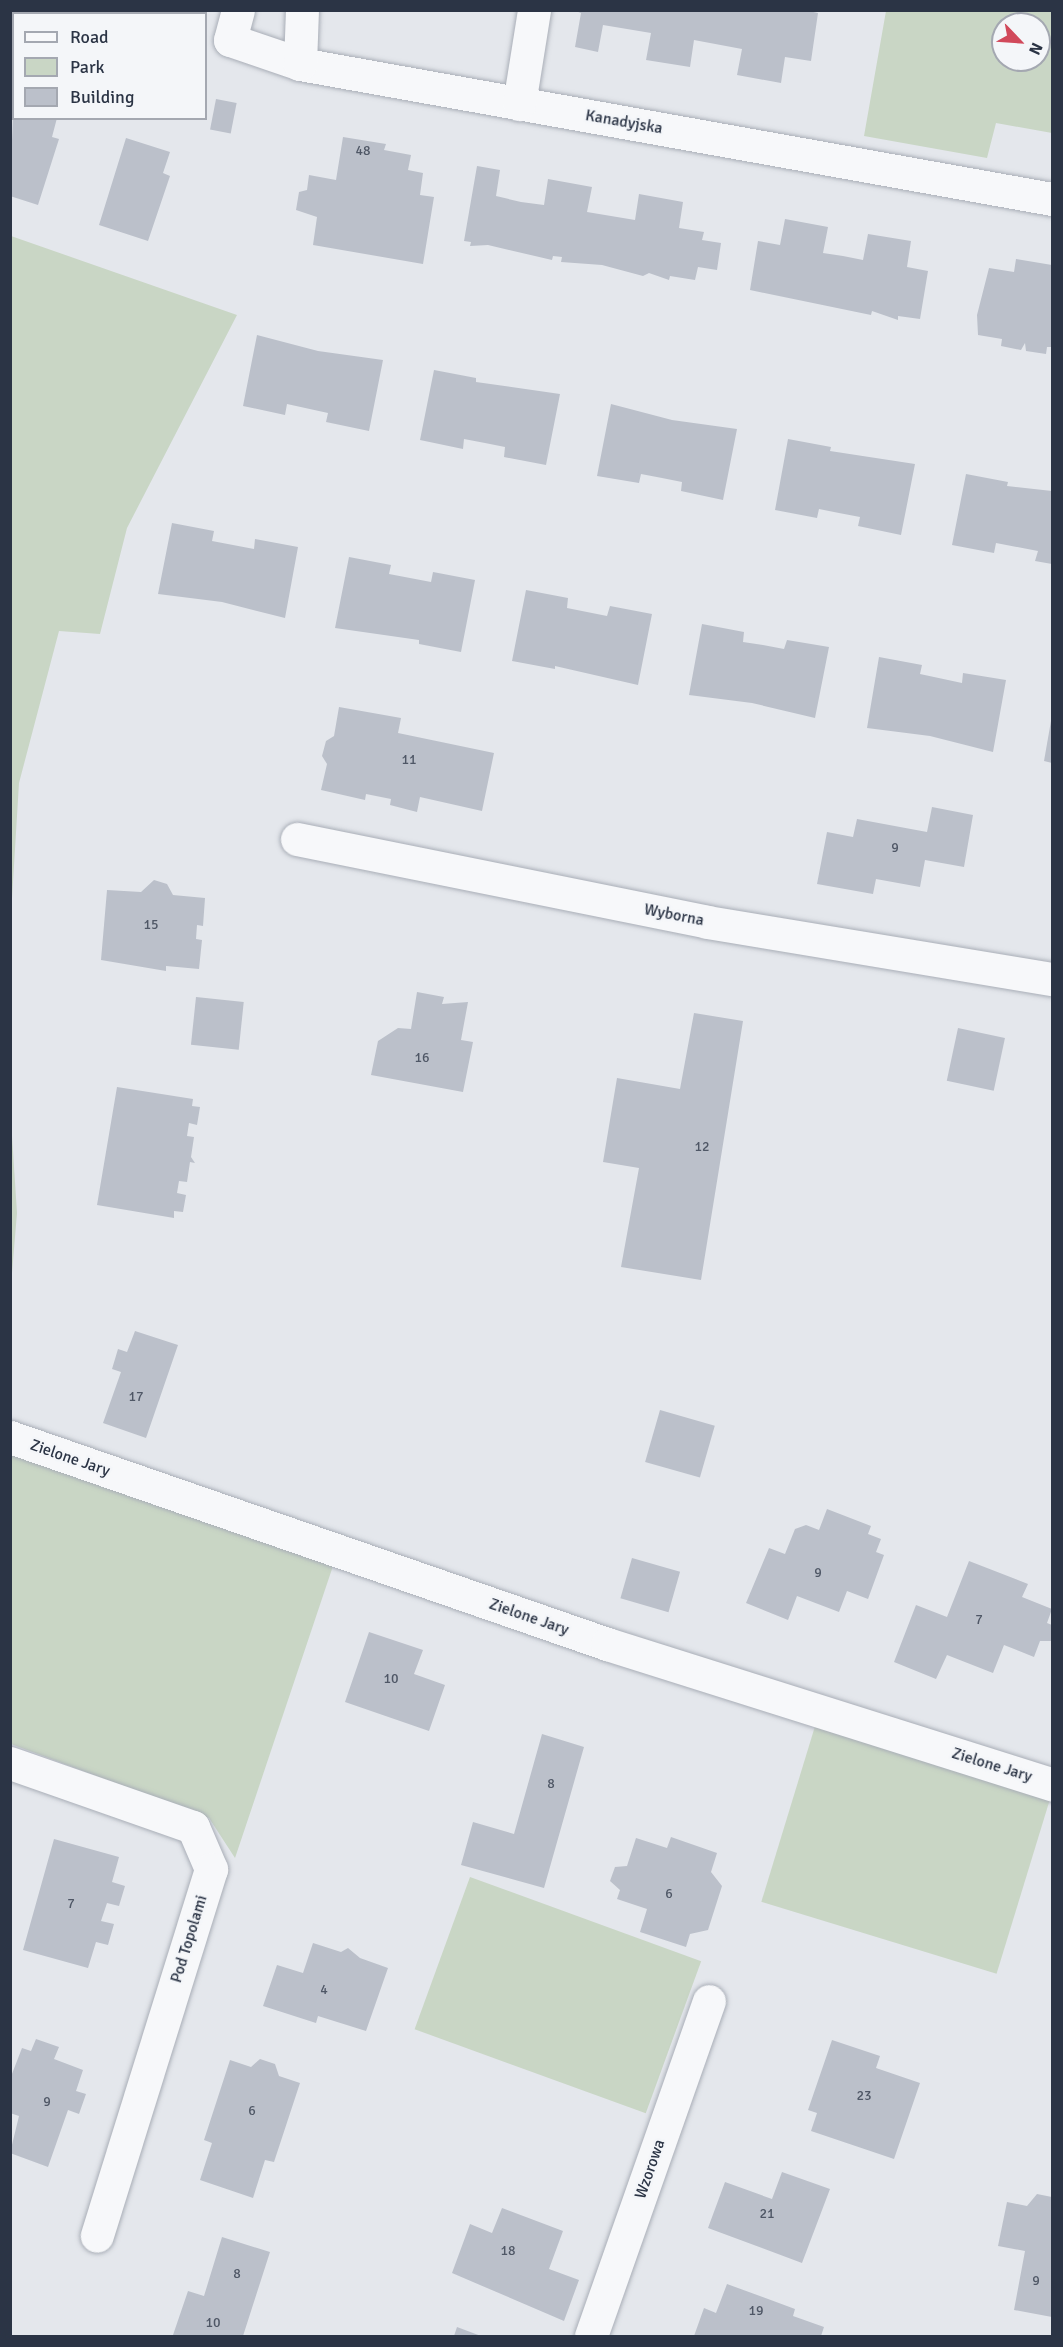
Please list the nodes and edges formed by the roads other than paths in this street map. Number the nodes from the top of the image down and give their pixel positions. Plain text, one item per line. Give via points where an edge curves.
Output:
1 (238, 10) edge
2 (302, 10) edge
3 (534, 10) edge
4 (300, 64) junction
5 (519, 104) junction
6 (1053, 199) edge
7 (297, 839) dead end
8 (1053, 979) edge
9 (10, 1437) edge
10 (10, 1763) edge
11 (1053, 1784) edge
12 (709, 2001) dead end
13 (97, 2236) dead end
14 (591, 2337) edge

1 - 4 street, Kanadyjska via 230,40
2 - 4 street
3 - 5 street
4 - 5 street, Kanadyjska
5 - 6 street, Kanadyjska
7 - 8 street, Wyborna via 707,922
9 - 11 street, Zielone Jary via 607,1644
10 - 13 street, Pod Topolami via 193,1827 211,1869
12 - 14 street, Wzorowa

